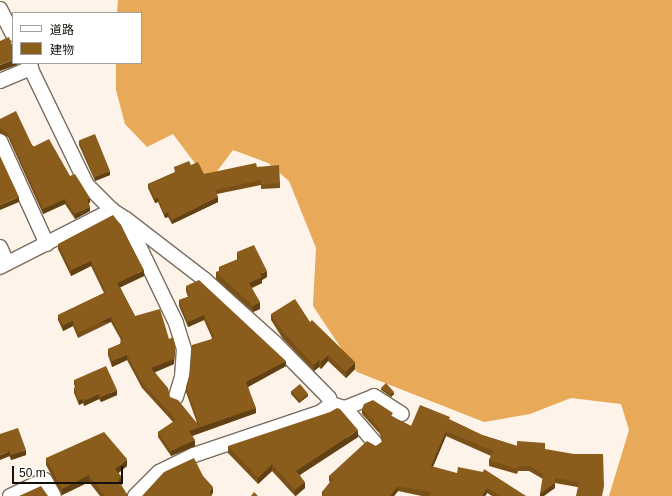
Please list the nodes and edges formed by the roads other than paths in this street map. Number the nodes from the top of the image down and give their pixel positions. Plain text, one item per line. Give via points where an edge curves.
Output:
1 (0, 9) edge
2 (12, 32) edge
3 (29, 65) edge
4 (0, 81) edge
5 (0, 141) edge
6 (112, 210) junction
7 (126, 219) junction
8 (47, 244) junction
9 (0, 247) edge
10 (4, 265) edge
11 (176, 397) dead end
12 (331, 404) junction
13 (345, 408) junction
14 (402, 414) dead end
15 (375, 443) dead end
16 (10, 496) edge
17 (54, 496) edge
18 (135, 496) edge

1 - 2 street
3 - 4 street
3 - 6 street via 87,185
5 - 8 street
6 - 7 street
6 - 8 street
7 - 11 street via 176,323 184,349 182,377
7 - 12 street via 204,279 275,343 329,398
8 - 10 street
9 - 10 street
12 - 13 street
12 - 18 street via 321,412 194,455 159,472
13 - 14 street via 374,396
13 - 15 street
16 - 17 street via 45,480

